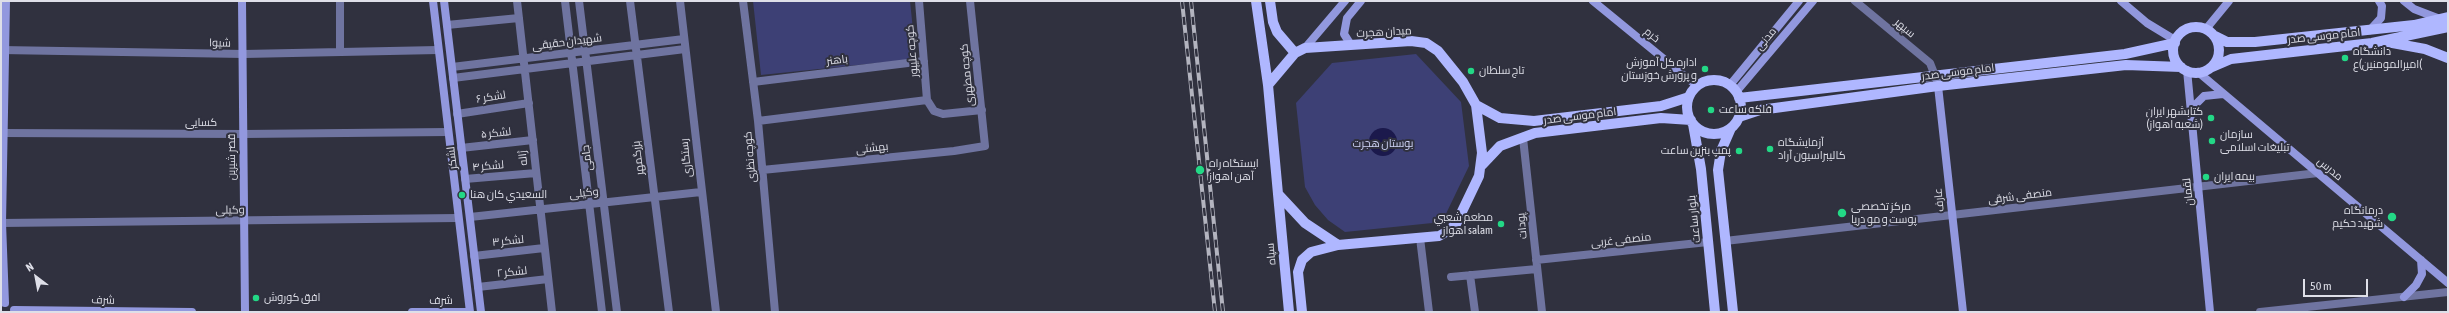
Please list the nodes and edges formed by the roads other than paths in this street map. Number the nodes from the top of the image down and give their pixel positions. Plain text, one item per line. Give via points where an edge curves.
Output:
1 (6, 1) edge
2 (242, 1) edge
3 (340, 1) edge
4 (433, 1) edge
5 (444, 1) edge
6 (517, 1) edge
7 (565, 1) edge
8 (579, 1) edge
9 (630, 1) edge
10 (680, 1) edge
11 (743, 1) edge
12 (919, 1) edge
13 (970, 1) edge
14 (1256, 1) edge
15 (1270, 1) edge
16 (1345, 1) edge
17 (1361, 1) edge
18 (1593, 1) edge
19 (1799, 1) edge
20 (1813, 1) edge
21 (1855, 1) edge
22 (2121, 1) edge
23 (2229, 1) edge
24 (2379, 1) edge
25 (2404, 1) edge
26 (519, 18) junction
27 (2445, 23) edge
28 (446, 25) junction
29 (2206, 29) junction
30 (2370, 30) junction
31 (2215, 36) junction
32 (684, 40) junction
33 (2383, 41) junction
34 (2175, 42) junction
35 (636, 45) junction
36 (1351, 45) junction
37 (1305, 48) junction
38 (685, 49) junction
39 (4, 50) edge
40 (438, 50) junction
41 (340, 51) junction
42 (585, 51) junction
43 (571, 53) junction
44 (1295, 53) junction
45 (244, 54) junction
46 (637, 55) junction
47 (525, 58) junction
48 (2448, 58) edge
49 (586, 61) junction
50 (924, 61) junction
51 (572, 63) junction
52 (452, 67) junction
53 (526, 68) junction
54 (2210, 68) junction
55 (2184, 69) junction
56 (2198, 72) junction
57 (1937, 75) junction
58 (453, 78) junction
59 (753, 82) junction
60 (1268, 85) junction
61 (1697, 86) junction
62 (1938, 86) junction
63 (1735, 92) junction
64 (2223, 94) junction
65 (1689, 98) junction
66 (927, 100) junction
67 (529, 102) junction
68 (1476, 105) junction
69 (2191, 109) junction
70 (982, 110) junction
71 (457, 114) junction
72 (1739, 117) junction
73 (758, 121) junction
74 (1692, 122) junction
75 (1731, 128) junction
76 (448, 132) junction
77 (2, 133) edge
78 (243, 134) junction
79 (1523, 138) junction
80 (533, 140) junction
81 (985, 146) joint
82 (461, 148) junction
83 (1482, 165) junction
84 (762, 170) junction
85 (536, 173) junction
86 (2318, 173) junction
87 (465, 179) junction
88 (2198, 187) junction
89 (701, 192) junction
90 (1278, 194) junction
91 (654, 197) junction
92 (603, 202) junction
93 (589, 204) junction
94 (540, 209) junction
95 (1952, 215) junction
96 (470, 217) junction
97 (458, 218) junction
98 (244, 220) junction
99 (2, 223) edge
100 (1420, 238) junction
101 (1725, 241) junction
102 (1708, 242) junction
103 (1338, 245) junction
104 (544, 248) junction
105 (474, 256) junction
106 (1536, 260) junction
107 (2422, 260) junction
108 (1537, 269) junction
109 (1470, 275) junction
110 (1451, 277) dead end
111 (548, 280) junction
112 (2448, 283) edge
113 (478, 287) junction
114 (2448, 292) edge
115 (2404, 296) junction
116 (3, 304) edge
117 (14, 311) edge
118 (192, 312) edge
119 (245, 312) edge
120 (412, 312) edge
121 (470, 312) edge
122 (481, 312) edge
123 (552, 312) edge
124 (602, 312) edge
125 (617, 312) edge
126 (670, 312) edge
127 (716, 312) edge
128 (775, 312) edge
129 (1288, 312) edge
130 (1302, 312) edge
131 (1429, 312) edge
132 (1475, 312) edge
133 (1542, 312) edge
134 (1715, 312) edge
135 (1733, 312) edge
136 (1963, 312) edge
137 (2210, 312) edge
138 (2260, 312) edge

1 - 39 street
2 - 45 street, قصر شیرین
3 - 41 street
4 - 40 street, لشکر
5 - 28 street, لشکر
6 - 26 street, ژاله
7 - 43 street
8 - 42 street, جامی
9 - 35 street, بزرگمهر
10 - 32 street, رستگاری
11 - 59 street, کوچه نظری
12 - 50 street, کوچه علیپور
13 - 70 street, کوچه مطهری
14 - 60 main road
15 - 44 main road via 1277,32
16 - 37 street
17 - 36 street via 1347,18 1344,34
18 - 61 street, خرم
19 - 63 street, مدنی
20 - 63 street, مدنی
21 - 57 street, سپهر via 1930,63
22 - 34 street
23 - 29 street
24 - 30 street via 2382,6 2380,18
25 - 27 street via 2414,9
26 - 28 street
26 - 47 street, ژاله
27 - 30 main road, امام موسی صدر
27 - 33 main road, امام موسی صدر
28 - 52 street, لشکر
29 - 31 main road
29 - 34 main road via 2192,27 2179,34
30 - 31 main road, امام موسی صدر via 2255,42 2228,42
31 - 54 main road via 2218,57
32 - 35 street, شهیدان حقیقی
32 - 38 street, رستگاری
33 - 48 main road via 2425,49
33 - 54 main road, امام موسی صدر via 2231,59
34 - 55 main road via 2174,54
34 - 57 main road, امام موسی صدر via 2125,54
35 - 42 street, شهیدان حقیقی
35 - 46 street, بزرگمهر
36 - 37 main road, میدان هجرت
36 - 68 main road, میدان هجرت via 1411,41 1426,43 1438,51 1459,77
37 - 44 main road, میدان هجرت
38 - 46 street
38 - 89 street, رستگاری
39 - 45 street, شیوا
39 - 77 street
40 - 41 street, شیوا
40 - 76 street, لشکر
41 - 45 street, شیوا
42 - 43 street, شهیدان حقیقی
42 - 49 street, جامی
43 - 47 street, شهیدان حقیقی
43 - 51 street
44 - 60 main road, میدان هجرت
45 - 78 street, قصر شیرین
46 - 49 street
46 - 91 street, بزرگمهر
47 - 52 street, شهیدان حقیقی
47 - 53 street, ژاله
49 - 51 street
49 - 92 street, جامی
50 - 59 street, باهنر
50 - 66 street, کوچه علیپور
51 - 53 street
51 - 93 street
52 - 58 street, لشکر
53 - 58 street
53 - 67 street, ژاله
54 - 56 main road
55 - 56 main road
55 - 62 main road, امام موسی صدر via 2126,65
55 - 69 street, لقمان
56 - 64 street, مدرس
57 - 62 street
57 - 63 main road, امام موسی صدر
58 - 71 street, لشکر
59 - 73 street, کوچه نظری
60 - 90 main road
61 - 63 main road via 1714,80
61 - 65 main road
62 - 72 main road, امام موسی صدر via 1760,110
62 - 95 street, عارف
63 - 72 main road
64 - 69 street via 2204,96
64 - 86 street, مدرس
65 - 68 main road, امام موسی صدر via 1661,106 1534,121 1500,118
65 - 74 main road via 1688,111
66 - 70 street via 934,111 943,114
66 - 73 street
67 - 71 street, لشکر ۶
67 - 80 street, ژاله
68 - 83 main road, میدان هجرت
69 - 88 street, لقمان
70 - 81 street, کوچه مطهری
71 - 82 street, لشکر
72 - 75 main road
73 - 84 street, کوچه نظری
74 - 75 main road via 1703,131 1716,134
74 - 79 main road, امام موسی صدر via 1660,118 1535,133
74 - 102 main road, بلوار ساعت via 1701,169
75 - 101 main road via 1721,151 1718,170
76 - 78 street, کسایی
76 - 97 street, لشکر
77 - 78 street, کسایی
77 - 99 street
78 - 98 street, قصر شیرین
79 - 83 main road, امام موسی صدر via 1500,146
79 - 106 street, پودات
80 - 82 street, لشکر ۵
80 - 85 street, ژاله
81 - 84 street, بهشتی
82 - 87 street, لشکر
83 - 100 main road, میدان هجرت via 1456,224 1448,232 1438,236
84 - 128 street, کوچه نظری
85 - 87 street, لشکر ۴
85 - 94 street, ژاله
86 - 88 street, منصفی شرقی
86 - 107 street, مدرس
87 - 96 street, لشکر
88 - 95 street, منصفی شرقی
88 - 137 street, لقمان
89 - 91 street, وکیلی
89 - 127 street, رستگاری
90 - 103 main road via 1305,223
90 - 129 main road, سپاه
91 - 92 street, وکیلی
91 - 126 street, بزرگمهر
92 - 93 street, وکیلی
92 - 125 street, جامی
93 - 94 street, وکیلی
93 - 124 street
94 - 96 street, وکیلی
94 - 104 street, ژاله
95 - 101 street, منصفی شرقی
95 - 136 street, عارف
96 - 105 street, لشکر
97 - 98 street, وکیلی
97 - 121 street, لشکر
98 - 99 street, وکیلی
98 - 119 street, قصر شیرین
99 - 116 street
100 - 103 main road, میدان هجرت
100 - 131 street
101 - 135 main road
102 - 106 street, منصفی غربی
102 - 134 main road, بلوار ساعت
103 - 130 main road via 1312,252 1302,260 1298,272
104 - 105 street, لشکر ۳
104 - 111 street, ژاله
105 - 113 street, لشکر
106 - 108 street, پودات
107 - 112 street, مدرس
107 - 115 street via 2422,274 2416,285
108 - 109 street
108 - 133 street, پودات
109 - 110 street
109 - 132 street
111 - 113 street, لشکر ۲
111 - 123 street, ژاله
113 - 122 street, لشکر
114 - 115 street
115 - 138 street
116 - 117 street via 10,304
117 - 118 street, شرف
120 - 121 street, شرف

